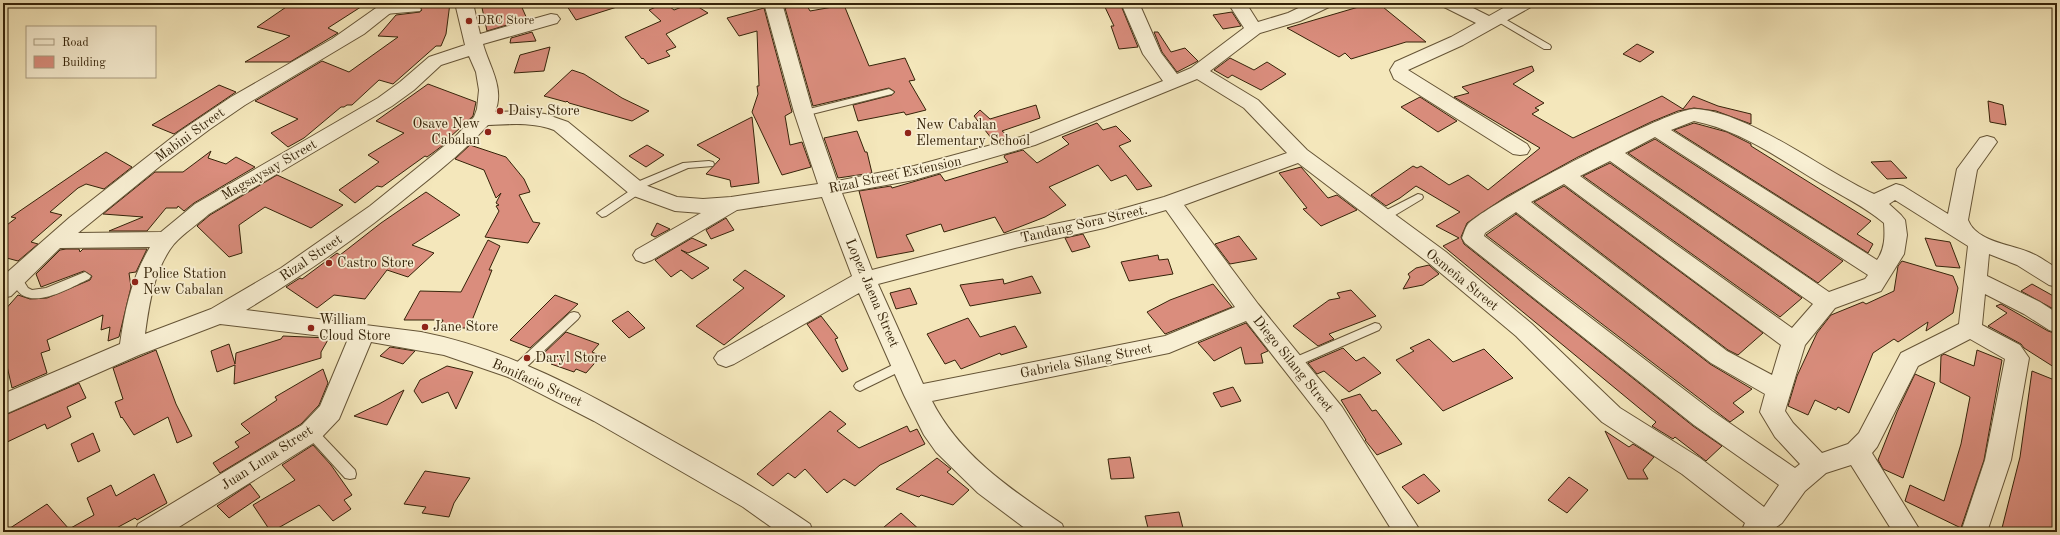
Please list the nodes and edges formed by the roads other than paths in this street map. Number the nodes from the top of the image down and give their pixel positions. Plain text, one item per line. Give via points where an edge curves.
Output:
1 (464, 3) edge
2 (773, 3) edge
3 (1130, 3) edge
4 (1237, 3) edge
5 (1323, 3) edge
6 (1450, 3) edge
7 (1525, 3) edge
8 (390, 7) edge
9 (417, 8) dead end
10 (551, 19) dead end
11 (1493, 20) junction
12 (1254, 29) junction
13 (474, 44) junction
14 (1547, 46) dead end
15 (1197, 72) junction
16 (1174, 83) junction
17 (889, 92) dead end
18 (804, 113) junction
19 (483, 119) junction
20 (1656, 129) junction
21 (1987, 142) dead end
22 (1520, 149) dead end
23 (1611, 152) junction
24 (1300, 155) junction
25 (709, 164) dead end
26 (1565, 175) junction
27 (636, 189) junction
28 (829, 190) junction
29 (1418, 197) dead end
30 (1171, 202) junction
31 (1516, 202) junction
32 (1874, 203) junction
33 (732, 204) junction
34 (602, 213) dead end
35 (1383, 218) junction
36 (1970, 238) junction
37 (167, 239) junction
38 (56, 241) junction
39 (644, 255) dead end
40 (1880, 272) junction
41 (85, 276) dead end
42 (2057, 279) edge
43 (864, 280) junction
44 (1976, 280) junction
45 (9, 284) edge
46 (1827, 302) junction
47 (1250, 310) junction
48 (219, 315) junction
49 (574, 316) dead end
50 (2057, 324) edge
51 (1375, 327) dead end
52 (1970, 329) junction
53 (363, 332) junction
54 (1794, 342) junction
55 (131, 349) junction
56 (726, 358) dead end
57 (1293, 363) junction
58 (903, 365) junction
59 (516, 370) junction
60 (860, 386) dead end
61 (1777, 389) junction
62 (916, 394) junction
63 (3, 404) edge
64 (311, 432) junction
65 (1857, 452) junction
66 (1817, 465) junction
67 (350, 474) dead end
68 (1796, 483) junction
69 (1756, 529) edge
70 (148, 532) edge
71 (800, 532) edge
72 (1052, 532) edge
73 (1408, 532) edge
74 (1908, 532) edge
75 (1974, 532) edge

1 - 13 street
2 - 18 street, Lopez Jaena Street
3 - 16 street via 1152,54
4 - 12 street
5 - 12 street, Rizal Street Extension
6 - 11 street
7 - 11 street
8 - 9 lane
8 - 38 street, Mabini Street via 199,127
10 - 13 street, Magsaysay Street
11 - 14 lane
11 - 22 street via 1457,41 1401,66 1399,70 1401,75
12 - 15 street, Rizal Street Extension
13 - 19 street via 488,90 487,109
13 - 37 street, Magsaysay Street via 435,61 385,102 202,209
15 - 16 street, Rizal Street Extension
15 - 24 street, Osmeña Street via 1251,104
16 - 28 street, Rizal Street Extension via 1020,143 914,173
17 - 18 lane
18 - 28 street, Lopez Jaena Street
19 - 27 street, Rizal Street Extension via 523,117 545,120 561,126
19 - 48 street, Rizal Street via 461,142 377,211 289,274
20 - 23 street
20 - 32 street via 1693,115 1714,119 1748,132
20 - 40 street
21 - 36 street via 1967,169 1957,220
23 - 26 street
23 - 46 street
24 - 30 street, Tandang Sora Street.
24 - 35 street, Osmeña Street
25 - 27 lane via 687,165
26 - 31 street
26 - 54 street
27 - 33 street, Rizal Street Extension via 674,204
27 - 34 lane
28 - 33 street, Rizal Street Extension
28 - 43 street, Lopez Jaena Street
29 - 35 lane
30 - 43 street, Tandang Sora Street.
30 - 47 street, Diego Silang Street
31 - 61 street via 1719,357
31 - 68 street via 1476,229 1473,238 1703,418
32 - 36 street via 1896,191
32 - 40 street via 1894,220 1896,234 1894,254
33 - 39 street
35 - 69 street, Osmeña Street via 1438,258 1524,330 1611,415 1692,466 1724,493
36 - 42 street via 2025,259
36 - 44 street
37 - 38 street
37 - 55 street, Magsaysay Street via 150,268 136,313
38 - 45 street, Mabini Street
40 - 46 street via 1873,285
41 - 45 lane via 47,292 35,294
43 - 56 street, Tandang Sora Street.
43 - 58 street, Lopez Jaena Street
44 - 50 street via 2032,308
44 - 52 street
46 - 54 street
47 - 57 street, Diego Silang Street
47 - 62 street, Gabriela Silang Street via 1169,344
48 - 53 street, Bonifacio Street
48 - 55 street, Rizal Street
49 - 59 lane
51 - 57 lane
52 - 65 street via 1909,360 1868,440
52 - 75 street via 2012,351 2018,358 1998,460
53 - 59 street, Bonifacio Street via 446,346
53 - 64 street, Juan Luna Street via 330,412
54 - 61 street
55 - 63 street, Rizal Street
57 - 73 street, Diego Silang Street via 1333,414
58 - 60 lane
58 - 62 street, Lopez Jaena Street
59 - 71 street, Bonifacio Street via 603,414 752,499
61 - 66 street via 1772,412 1784,430
62 - 72 street, Lopez Jaena Street via 933,428 964,465 998,495
64 - 67 lane
64 - 70 street, Juan Luna Street
65 - 66 street
65 - 74 street
66 - 68 street
68 - 69 street via 1773,515

